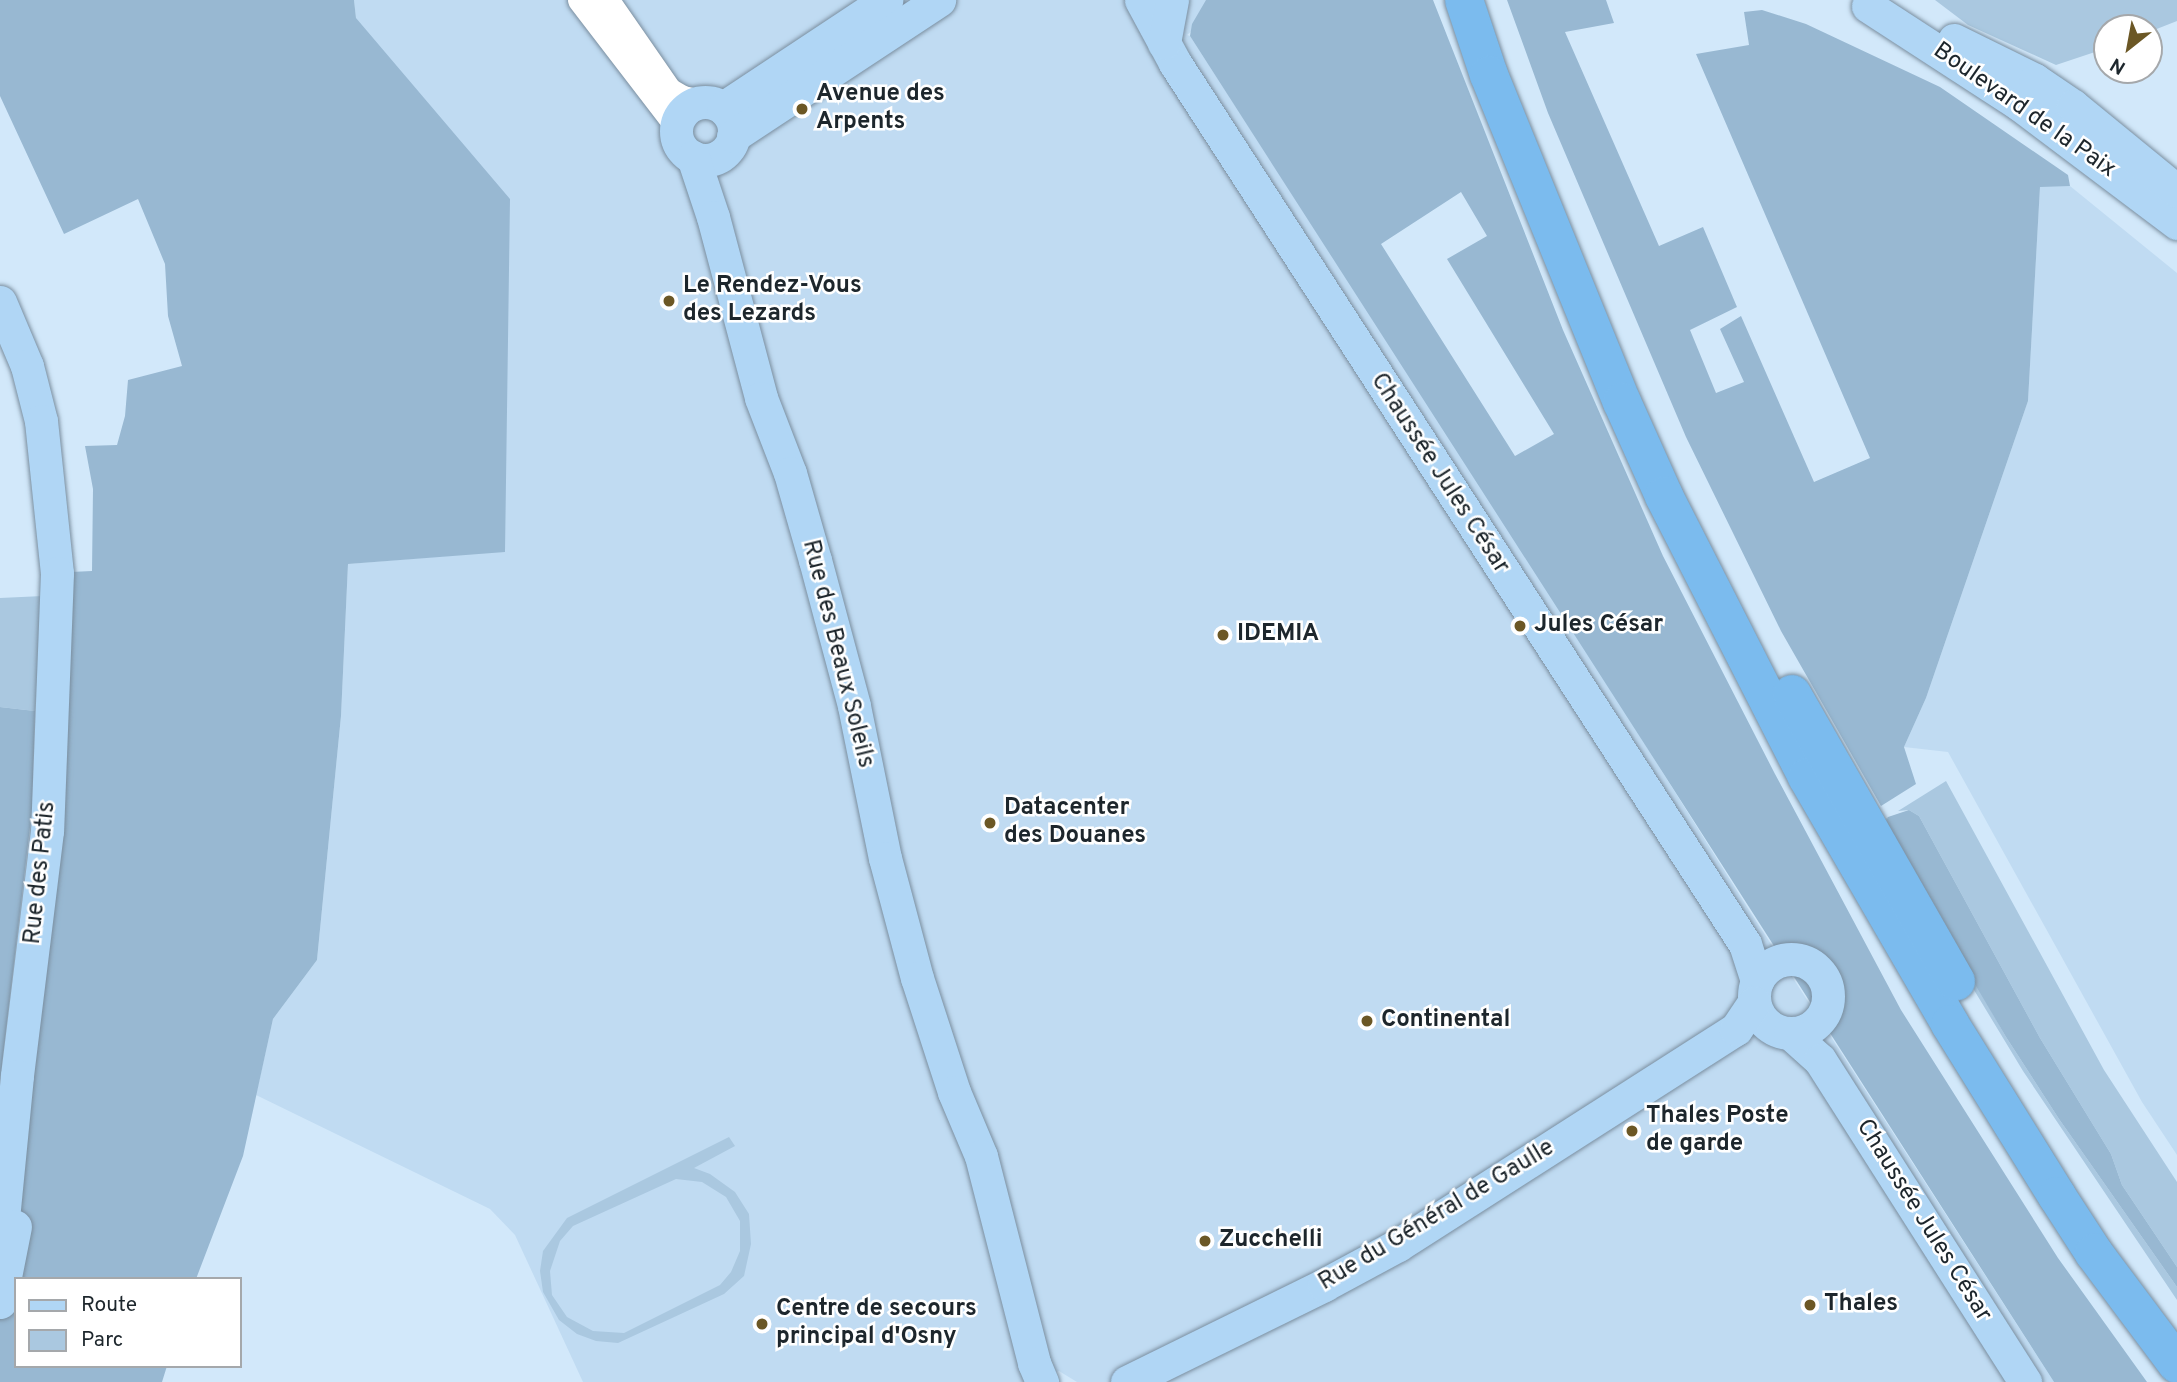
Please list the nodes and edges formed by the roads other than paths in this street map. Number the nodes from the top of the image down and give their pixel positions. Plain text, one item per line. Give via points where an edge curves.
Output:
1 (581, 0) edge
2 (606, 0) edge
3 (886, 0) edge
4 (939, 0) edge
5 (1141, 0) edge
6 (1172, 0) edge
7 (1464, 0) edge
8 (1489, 0) edge
9 (1861, 3) edge
10 (1164, 43) junction
11 (707, 130) junction
12 (2177, 191) edge
13 (2177, 223) edge
14 (0, 302) edge
15 (1778, 1004) junction
16 (954, 1092) junction
17 (9, 1171) junction
18 (0, 1250) edge
19 (0, 1303) edge
20 (2177, 1322) edge
21 (2177, 1364) edge
22 (1024, 1382) edge
23 (1042, 1382) edge
24 (1127, 1382) edge
25 (2025, 1382) edge

1 - 11 street, Rue des Beaux Soleils
2 - 11 street via 669,91 682,99
3 - 11 main road
4 - 11 main road
5 - 10 main road, Chaussée Jules César
6 - 10 main road
7 - 21 highway via 1494,87 1622,402 1664,496 1801,766 1936,1000 2057,1196
8 - 20 highway via 1533,130 1620,340 1742,606 1965,998 2076,1182
9 - 12 main road, Boulevard de la Paix via 1944,35 2035,80
9 - 13 main road, Boulevard de la Paix via 2019,104
10 - 15 main road, Chaussée Jules César via 1745,944
11 - 16 main road, Rue des Beaux Soleils via 713,217 754,373 815,559 854,706 885,858
14 - 17 main road, Rue des Patis via 27,366 41,421 57,573 47,831
15 - 24 main road, Rue du Général de Gaulle via 1387,1252
15 - 25 main road, Chaussée Jules César via 1820,1060
16 - 22 main road, Rue des Beaux Soleils via 976,1219
16 - 23 main road, Rue des Beaux Soleils via 981,1156
17 - 18 main road, Rue des Patis
17 - 19 main road, Rue des Patis via 15,1230

